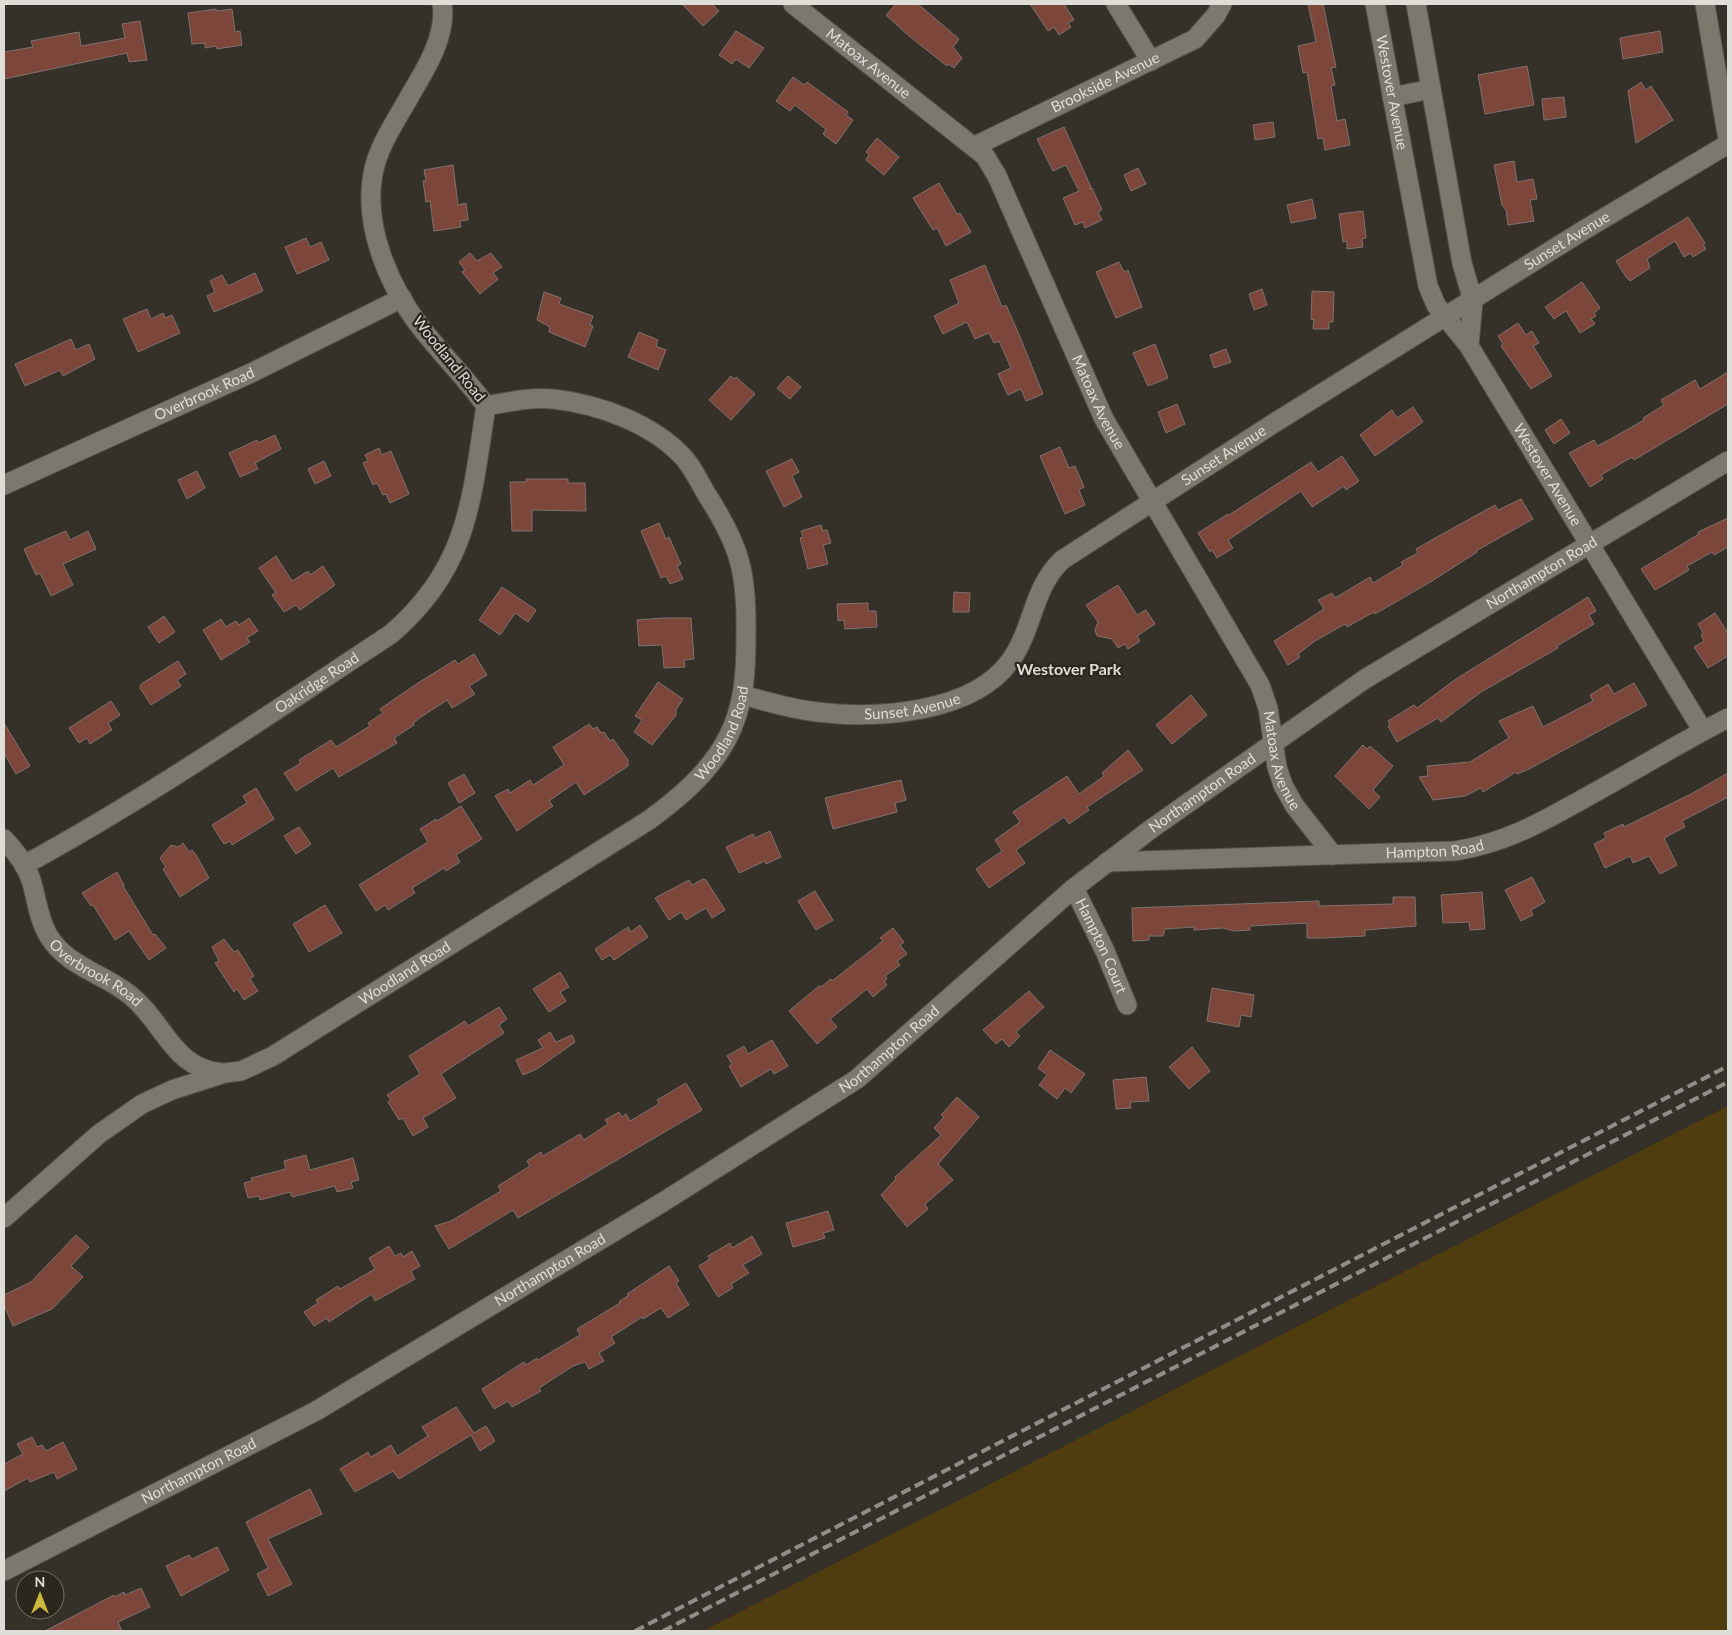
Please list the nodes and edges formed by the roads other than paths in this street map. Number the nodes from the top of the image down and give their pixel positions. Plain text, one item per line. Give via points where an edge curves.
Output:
1 (442, 4) edge
2 (793, 4) edge
3 (1116, 4) edge
4 (1222, 4) edge
5 (1375, 4) edge
6 (1416, 4) edge
7 (1706, 4) edge
8 (1151, 61) junction
9 (1431, 89) junction
10 (1392, 97) junction
11 (1728, 142) edge
12 (975, 146) junction
13 (402, 298) junction
14 (1473, 300) junction
15 (1445, 318) junction
16 (1469, 346) junction
17 (486, 406) junction
18 (1728, 461) edge
19 (4, 485) edge
20 (1152, 502) junction
21 (1589, 545) junction
22 (743, 695) junction
23 (1728, 718) edge
24 (1703, 731) junction
25 (1274, 744) junction
26 (4, 839) edge
27 (1333, 855) junction
28 (1107, 862) junction
29 (24, 865) junction
30 (1074, 888) junction
31 (1127, 1005) dead end
32 (225, 1073) junction
33 (4, 1218) edge
34 (4, 1570) edge

1 - 13 street, Woodland Road via 440,34 380,152 373,174 370,202 378,243
2 - 12 street, Matoax Avenue
3 - 8 street
4 - 8 street, Brookside Avenue via 1195,39
5 - 10 street, Westover Avenue
6 - 9 street
7 - 11 street
8 - 12 street, Brookside Avenue
9 - 10 street
9 - 14 street via 1462,263
10 - 15 street, Westover Avenue via 1428,286
11 - 14 street, Sunset Avenue
12 - 20 street, Matoax Avenue via 997,176 1101,411
13 - 17 street, Woodland Road via 421,328
13 - 19 street, Overbrook Road via 251,372
14 - 15 street, Sunset Avenue
14 - 16 street
15 - 16 street, Westover Avenue
15 - 20 street, Sunset Avenue
16 - 21 street, Westover Avenue
17 - 22 street, Woodland Road via 552,399 581,404 610,412 638,425 660,438 685,460 724,521 743,569 746,620
17 - 29 street, Oakridge Road via 470,506 461,539 433,592 410,619 245,730 78,836
18 - 21 street, Northampton Road
20 - 22 street, Sunset Avenue via 1051,571 1011,660 978,689 957,700 933,707 887,713 840,714 776,705
20 - 25 street, Matoax Avenue via 1260,685
21 - 24 street, Westover Avenue
21 - 25 street, Northampton Road via 1365,679
22 - 32 street, Woodland Road via 727,740 712,762 665,808 273,1056 241,1071
23 - 24 street, Hampton Road
24 - 27 street, Hampton Road via 1550,818 1506,839 1455,851
25 - 27 street, Matoax Avenue via 1283,785 1294,805
25 - 28 street, Northampton Road
26 - 29 street, Overbrook Road
27 - 28 street, Hampton Road
28 - 30 street, Northampton Road
29 - 32 street, Overbrook Road via 38,911 60,951 79,967 129,994 148,1011 180,1056 209,1072
30 - 31 street, Hampton Court
30 - 34 street, Northampton Road via 890,1052 848,1084 663,1202 316,1411
32 - 33 street, Woodland Road via 172,1090 120,1118

